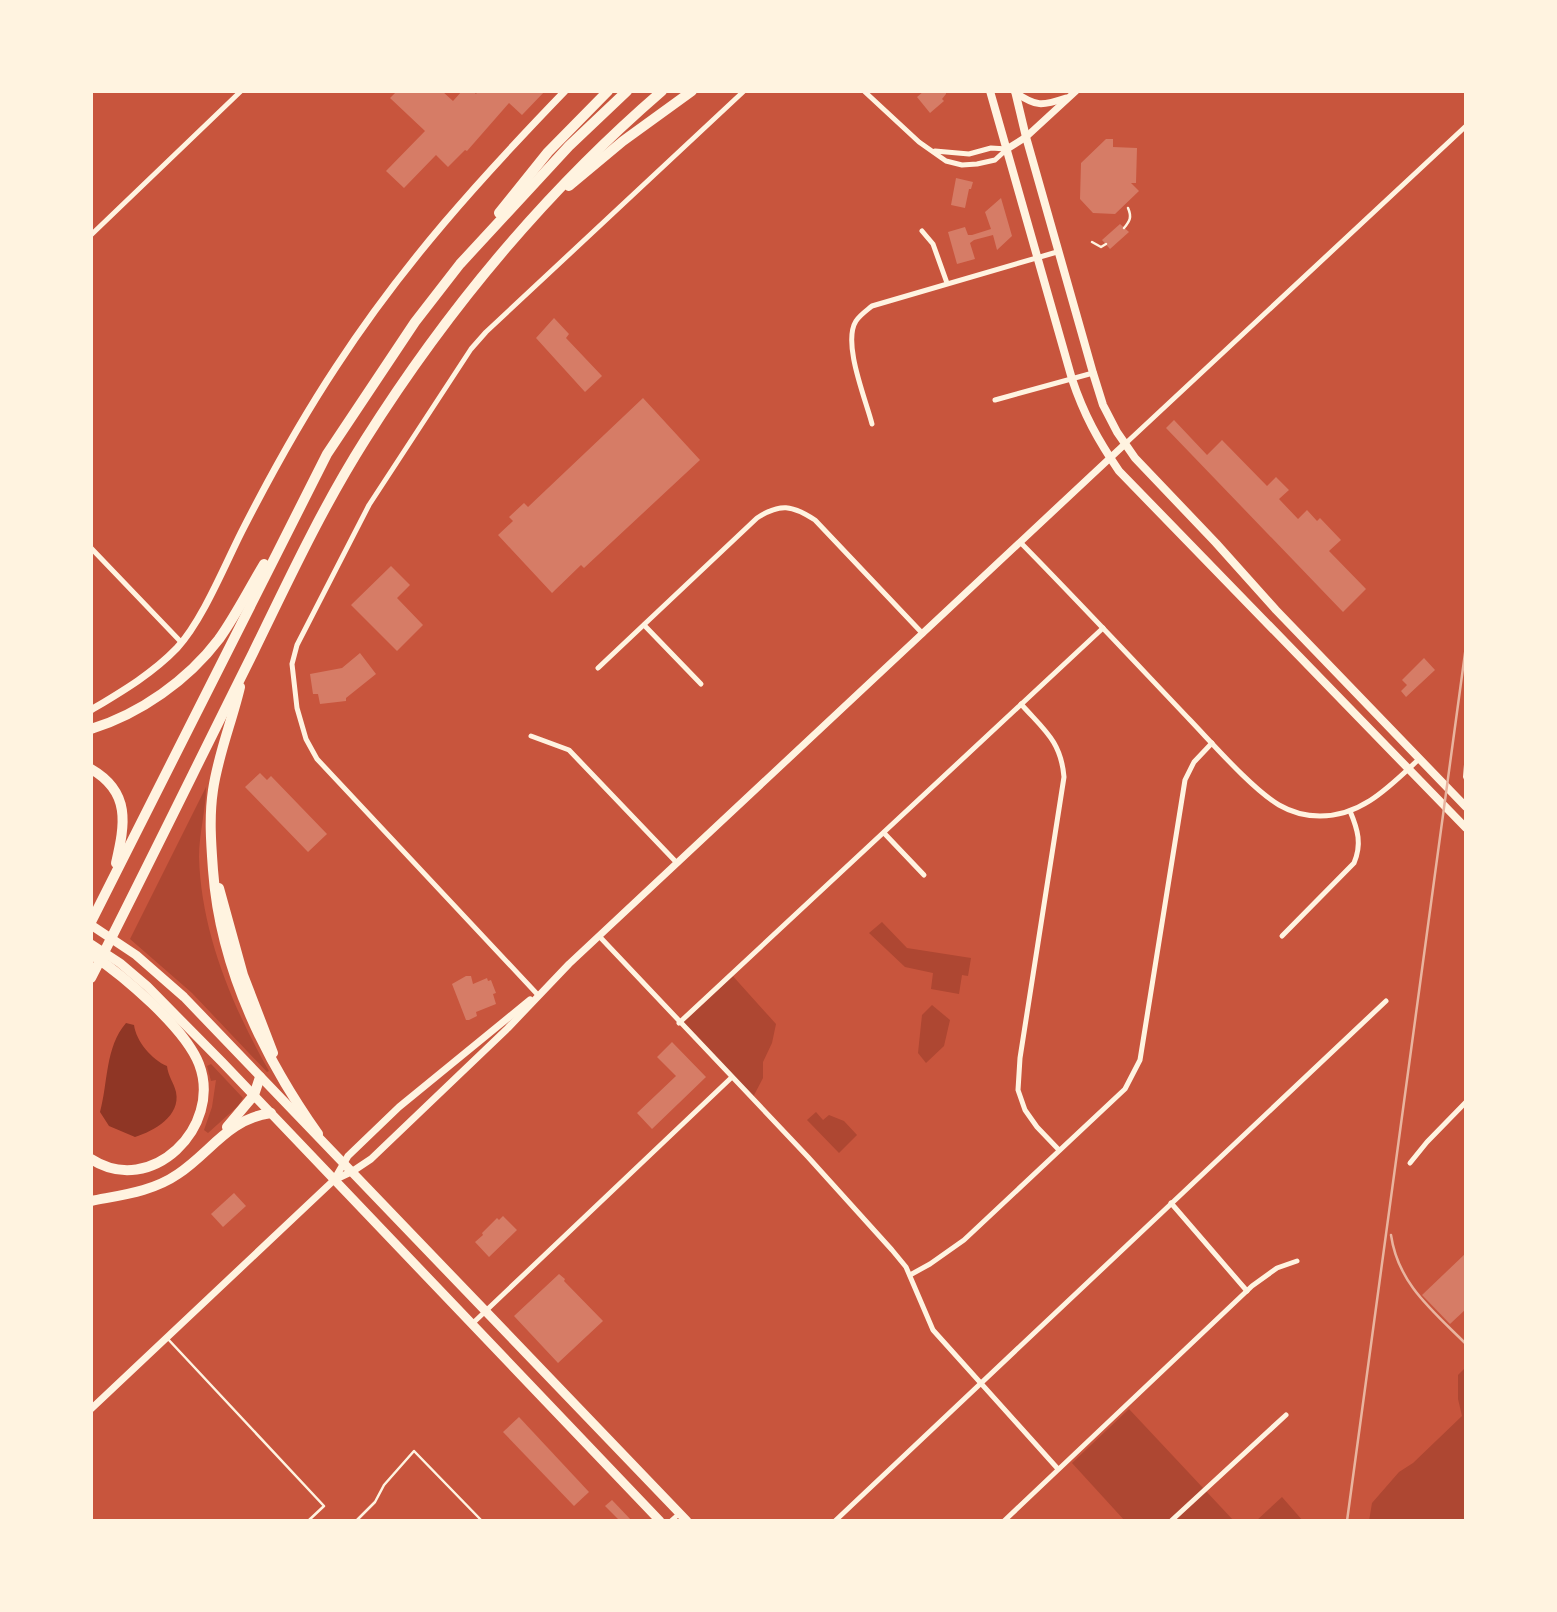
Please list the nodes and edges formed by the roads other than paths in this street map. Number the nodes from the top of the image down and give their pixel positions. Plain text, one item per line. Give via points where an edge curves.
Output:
1 (241, 91) edge
2 (565, 91) edge
3 (608, 91) edge
4 (627, 91) edge
5 (662, 91) edge
6 (692, 91) edge
7 (744, 91) edge
8 (864, 91) edge
9 (990, 91) edge
10 (1076, 91) edge
11 (1015, 92) edge
12 (1069, 97) junction
13 (1466, 126) edge
14 (1026, 137) junction
15 (1007, 149) junction
16 (932, 150) junction
17 (1128, 208) dead end
18 (1124, 228) dead end
19 (922, 231) dead end
20 (91, 234) edge
21 (515, 236) junction
22 (1092, 242) dead end
23 (1106, 244) dead end
24 (1057, 252) junction
25 (1038, 257) junction
26 (460, 264) junction
27 (947, 283) junction
28 (1093, 373) junction
29 (1072, 379) junction
30 (995, 400) dead end
31 (872, 424) dead end
32 (1125, 444) junction
33 (327, 454) junction
34 (1111, 458) junction
35 (1020, 542) junction
36 (91, 548) edge
37 (644, 625) junction
38 (1103, 628) junction
39 (923, 634) junction
40 (181, 642) junction
41 (245, 668) junction
42 (598, 668) dead end
43 (701, 684) dead end
44 (1021, 704) junction
45 (91, 710) edge
46 (91, 729) edge
47 (531, 736) dead end
48 (1212, 743) junction
49 (1419, 759) junction
50 (91, 769) edge
51 (1409, 769) junction
52 (1466, 807) edge
53 (1350, 811) junction
54 (1466, 828) edge
55 (884, 833) junction
56 (677, 863) junction
57 (115, 873) junction
58 (924, 875) dead end
59 (91, 923) edge
60 (599, 936) junction
61 (1282, 936) dead end
62 (91, 944) edge
63 (91, 954) edge
64 (91, 978) edge
65 (538, 995) junction
66 (1385, 1000) dead end
67 (679, 1023) junction
68 (261, 1077) junction
69 (731, 1078) junction
70 (254, 1096) junction
71 (1466, 1102) edge
72 (271, 1113) junction
73 (318, 1134) junction
74 (218, 1138) junction
75 (1059, 1150) junction
76 (91, 1159) edge
77 (344, 1161) junction
78 (1410, 1163) dead end
79 (354, 1171) junction
80 (334, 1181) junction
81 (91, 1201) edge
82 (1171, 1203) junction
83 (1297, 1261) dead end
84 (910, 1275) junction
85 (1247, 1291) junction
86 (486, 1311) junction
87 (472, 1325) junction
88 (167, 1338) junction
89 (980, 1384) junction
90 (91, 1409) edge
91 (1286, 1415) dead end
92 (1058, 1469) junction
93 (680, 1513) junction
94 (308, 1521) edge
95 (356, 1521) edge
96 (482, 1521) edge
97 (660, 1521) edge
98 (671, 1521) edge
99 (687, 1521) edge
100 (835, 1521) edge
101 (1004, 1521) edge
102 (1171, 1521) edge

1 - 20 street
2 - 40 street via 443,221 374,312 281,458
3 - 26 highway via 548,152
4 - 26 highway via 569,146
5 - 21 highway via 604,142
6 - 21 highway via 623,141
7 - 65 street via 471,349 369,505 301,636 292,664 297,708 317,759
8 - 16 street
9 - 15 main road
10 - 12 street
11 - 12 street via 1037,105
11 - 14 main road
12 - 14 street
13 - 32 street
14 - 15 street
14 - 24 main road
15 - 16 street via 969,154
15 - 16 street via 995,160 970,165 946,161
15 - 25 main road
17 - 18 lane via 1130,221
19 - 27 street via 933,244
21 - 41 highway via 436,335 364,441
22 - 23 lane
24 - 25 street
24 - 28 main road
25 - 27 street
25 - 29 main road
26 - 33 highway via 415,322
27 - 31 street via 872,306 855,323 850,336 853,355
28 - 29 street
28 - 32 main road via 1103,405
29 - 30 street
29 - 34 main road via 1084,415
32 - 34 street
32 - 49 main road
33 - 46 highway via 210,650 159,695
33 - 57 highway
34 - 35 street
34 - 51 main road
35 - 38 street
35 - 39 street
36 - 40 street
37 - 39 street via 757,518 784,507 798,509 815,520
37 - 42 street
37 - 43 street
38 - 44 street
38 - 48 street
39 - 56 street
40 - 45 street via 152,671
41 - 64 highway
41 - 73 highway via 213,789 210,824 218,914 249,1014 275,1068
44 - 55 street
44 - 75 street via 1058,745 1063,758 1064,777 1018,1090 1030,1119
47 - 56 street via 569,750
48 - 53 street via 1279,805 1317,816
48 - 75 street via 1185,780 1140,1060 1125,1088
49 - 51 street
49 - 52 main road
50 - 57 highway via 110,785 122,808 124,830
51 - 53 street via 1375,798
51 - 54 main road
53 - 61 street via 1360,850 1354,863
55 - 58 street
55 - 67 street
56 - 60 street
57 - 59 highway
59 - 68 main road via 166,981
60 - 65 street
60 - 67 street
62 - 70 main road via 147,986
63 - 76 highway via 126,980 190,1046 204,1089 194,1129 176,1152 160,1163 123,1170
65 - 77 street via 415,1093
65 - 79 street via 445,1089
66 - 82 street
67 - 69 street
68 - 70 highway
68 - 73 main road
69 - 84 street via 818,1168
69 - 86 street
70 - 72 main road
70 - 74 highway
71 - 78 street
72 - 74 highway via 254,1115
72 - 80 main road
73 - 77 main road
74 - 81 highway via 164,1182
75 - 84 street via 953,1249
77 - 79 main road
77 - 80 street
79 - 80 street
79 - 86 main road
80 - 87 main road
80 - 88 street
82 - 85 street
82 - 89 street
83 - 85 street via 1277,1268
84 - 89 street via 933,1331
85 - 92 street
86 - 87 street
86 - 93 main road
87 - 97 main road
88 - 90 street
88 - 94 lane via 324,1506
89 - 92 street
89 - 100 street
91 - 102 street
92 - 101 street
93 - 98 street
93 - 99 main road
95 - 96 lane via 414,1451

